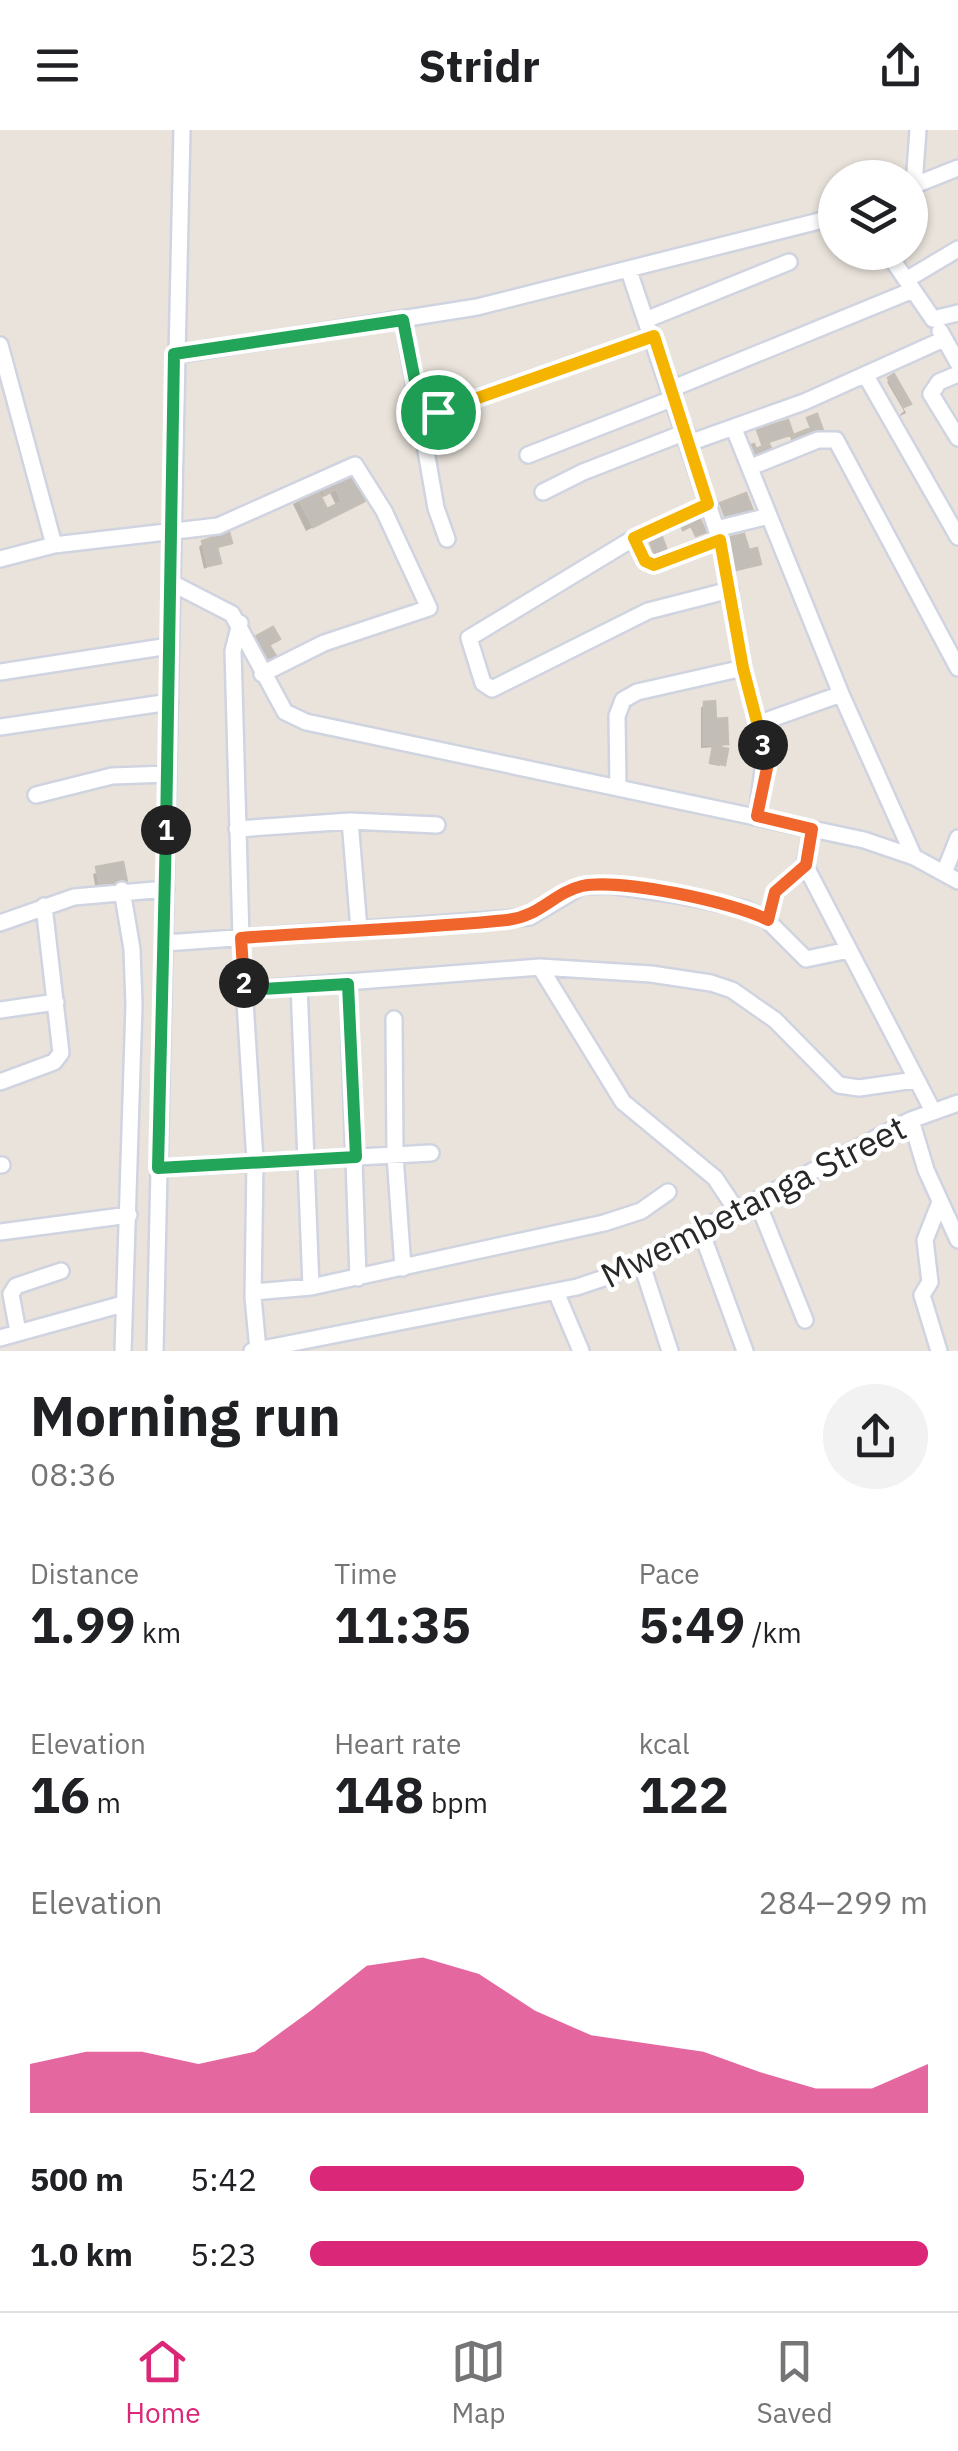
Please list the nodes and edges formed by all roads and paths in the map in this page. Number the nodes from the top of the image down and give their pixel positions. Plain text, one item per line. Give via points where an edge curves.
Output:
1 (182, 130) edge
2 (918, 130) edge
3 (915, 160) edge
4 (958, 168) edge
5 (928, 180) edge
6 (818, 221) edge
7 (958, 249) edge
8 (789, 262) dead end
9 (900, 270) edge
10 (628, 271) junction
11 (910, 285) junction
12 (958, 313) edge
13 (648, 319) junction
14 (934, 319) junction
15 (403, 320) junction
16 (654, 336) junction
17 (944, 339) junction
18 (0, 344) edge
19 (174, 354) junction
20 (958, 363) edge
21 (958, 374) edge
22 (866, 376) junction
23 (673, 394) junction
24 (422, 417) junction
25 (734, 429) junction
26 (688, 438) junction
27 (958, 438) edge
28 (528, 455) dead end
29 (751, 466) junction
30 (543, 492) dead end
31 (708, 504) junction
32 (770, 516) junction
33 (170, 534) junction
34 (718, 535) junction
35 (958, 537) edge
36 (634, 538) junction
37 (447, 539) dead end
38 (54, 545) junction
39 (0, 559) edge
40 (170, 582) junction
41 (730, 590) junction
42 (240, 623) junction
43 (168, 646) junction
44 (743, 668) junction
45 (958, 668) edge
46 (0, 672) edge
47 (262, 674) junction
48 (841, 694) junction
49 (170, 702) junction
50 (757, 724) junction
51 (0, 727) edge
52 (168, 774) junction
53 (618, 788) junction
54 (36, 795) dead end
55 (757, 816) junction
56 (350, 821) junction
57 (437, 825) dead end
58 (238, 829) junction
59 (812, 829) junction
60 (958, 838) edge
61 (914, 857) junction
62 (806, 865) junction
63 (951, 877) edge
64 (166, 889) junction
65 (122, 890) junction
66 (44, 906) junction
67 (768, 920) junction
68 (0, 923) edge
69 (360, 929) junction
70 (241, 938) junction
71 (165, 943) junction
72 (849, 950) junction
73 (540, 967) junction
74 (348, 984) junction
75 (298, 985) junction
76 (244, 990) junction
77 (56, 1002) junction
78 (0, 1010) edge
79 (394, 1019) dead end
80 (915, 1080) junction
81 (0, 1082) edge
82 (958, 1103) edge
83 (933, 1111) junction
84 (912, 1120) junction
85 (431, 1153) dead end
86 (394, 1155) junction
87 (356, 1157) junction
88 (305, 1159) junction
89 (255, 1161) junction
90 (158, 1168) junction
91 (668, 1192) dead end
92 (756, 1200) junction
93 (940, 1202) junction
94 (736, 1211) junction
95 (129, 1215) junction
96 (701, 1230) junction
97 (0, 1232) edge
98 (958, 1240) edge
99 (641, 1262) junction
100 (403, 1268) junction
101 (62, 1270) dead end
102 (358, 1278) junction
103 (311, 1288) junction
104 (253, 1292) junction
105 (556, 1292) junction
106 (123, 1304) junction
107 (805, 1320) dead end
108 (18, 1332) junction
109 (0, 1338) edge
110 (123, 1351) edge
111 (155, 1351) edge
112 (255, 1351) edge
113 (581, 1351) edge
114 (670, 1351) edge
115 (745, 1351) edge
116 (939, 1351) edge

1 - 19 street
2 - 3 street
4 - 5 street
6 - 10 street
7 - 11 street
8 - 13 street
9 - 11 street
10 - 13 street
10 - 15 street
11 - 14 street
11 - 23 street
12 - 14 street
13 - 16 street
14 - 17 street
15 - 19 street
15 - 24 street
16 - 23 street
16 - 24 street
17 - 20 street
17 - 22 street
18 - 38 street
19 - 33 street
21 - 27 street via 938,382 932,394
22 - 25 street
22 - 35 street
23 - 26 street
23 - 28 street
24 - 37 street
25 - 26 street
25 - 29 street
26 - 30 street
26 - 31 street
29 - 32 street
29 - 45 street via 825,438 836,440
31 - 34 street
31 - 36 street
32 - 34 street
32 - 48 street
33 - 38 street
33 - 40 street
33 - 47 street via 218,526 360,467 430,607 324,643
34 - 36 street via 654,565
34 - 41 street
36 - 41 street via 470,634 486,687 501,686 648,611
38 - 39 street
40 - 42 street
40 - 43 street
41 - 44 street
42 - 47 street
42 - 58 street via 233,651
43 - 46 street
43 - 49 street
44 - 50 street
44 - 53 street via 622,700
47 - 53 street via 286,712 306,722
48 - 50 street
48 - 61 street
49 - 51 street
49 - 52 street
50 - 55 street via 767,768
52 - 54 street via 112,776
52 - 64 street
53 - 55 street
55 - 59 street
56 - 57 street
56 - 58 street
56 - 69 street
58 - 70 street
59 - 61 street
59 - 62 street
60 - 63 street
61 - 63 street
62 - 67 street via 775,892
62 - 72 street
64 - 65 street
64 - 71 street
65 - 66 street
65 - 95 street via 134,1005
66 - 68 street
66 - 77 street
67 - 69 street via 746,909 609,885 582,886 530,917
67 - 72 street via 806,959
69 - 70 street
70 - 71 street
70 - 76 street
71 - 90 street
72 - 80 street
73 - 74 street
73 - 80 street via 711,983 757,1006 839,1085
73 - 94 street via 623,1102 715,1178
74 - 75 street
74 - 87 street
75 - 76 street
75 - 88 street
76 - 89 street
77 - 78 street
77 - 81 street via 61,1054
79 - 86 street
80 - 83 street
82 - 83 street, Mwembetanga Street
83 - 84 street, Mwembetanga Street
84 - 92 street, Mwembetanga Street
84 - 93 street
85 - 86 street
86 - 87 street
86 - 100 street
87 - 88 street
87 - 102 street
88 - 89 street
88 - 103 street
89 - 90 street
89 - 104 street
90 - 111 street
91 - 100 street via 641,1211 604,1223
92 - 94 street, Mwembetanga Street
92 - 107 street
93 - 98 street
93 - 116 street via 924,1240 930,1282 922,1295
94 - 96 street, Mwembetanga Street
95 - 97 street
95 - 106 street
96 - 99 street, Mwembetanga Street
96 - 115 street
99 - 105 street, Mwembetanga Street
99 - 114 street
100 - 102 street
101 - 108 street via 16,1286 11,1294
102 - 103 street
103 - 104 street
104 - 112 street
105 - 112 street, Mwembetanga Street
105 - 113 street
106 - 108 street
106 - 110 street
108 - 109 street

